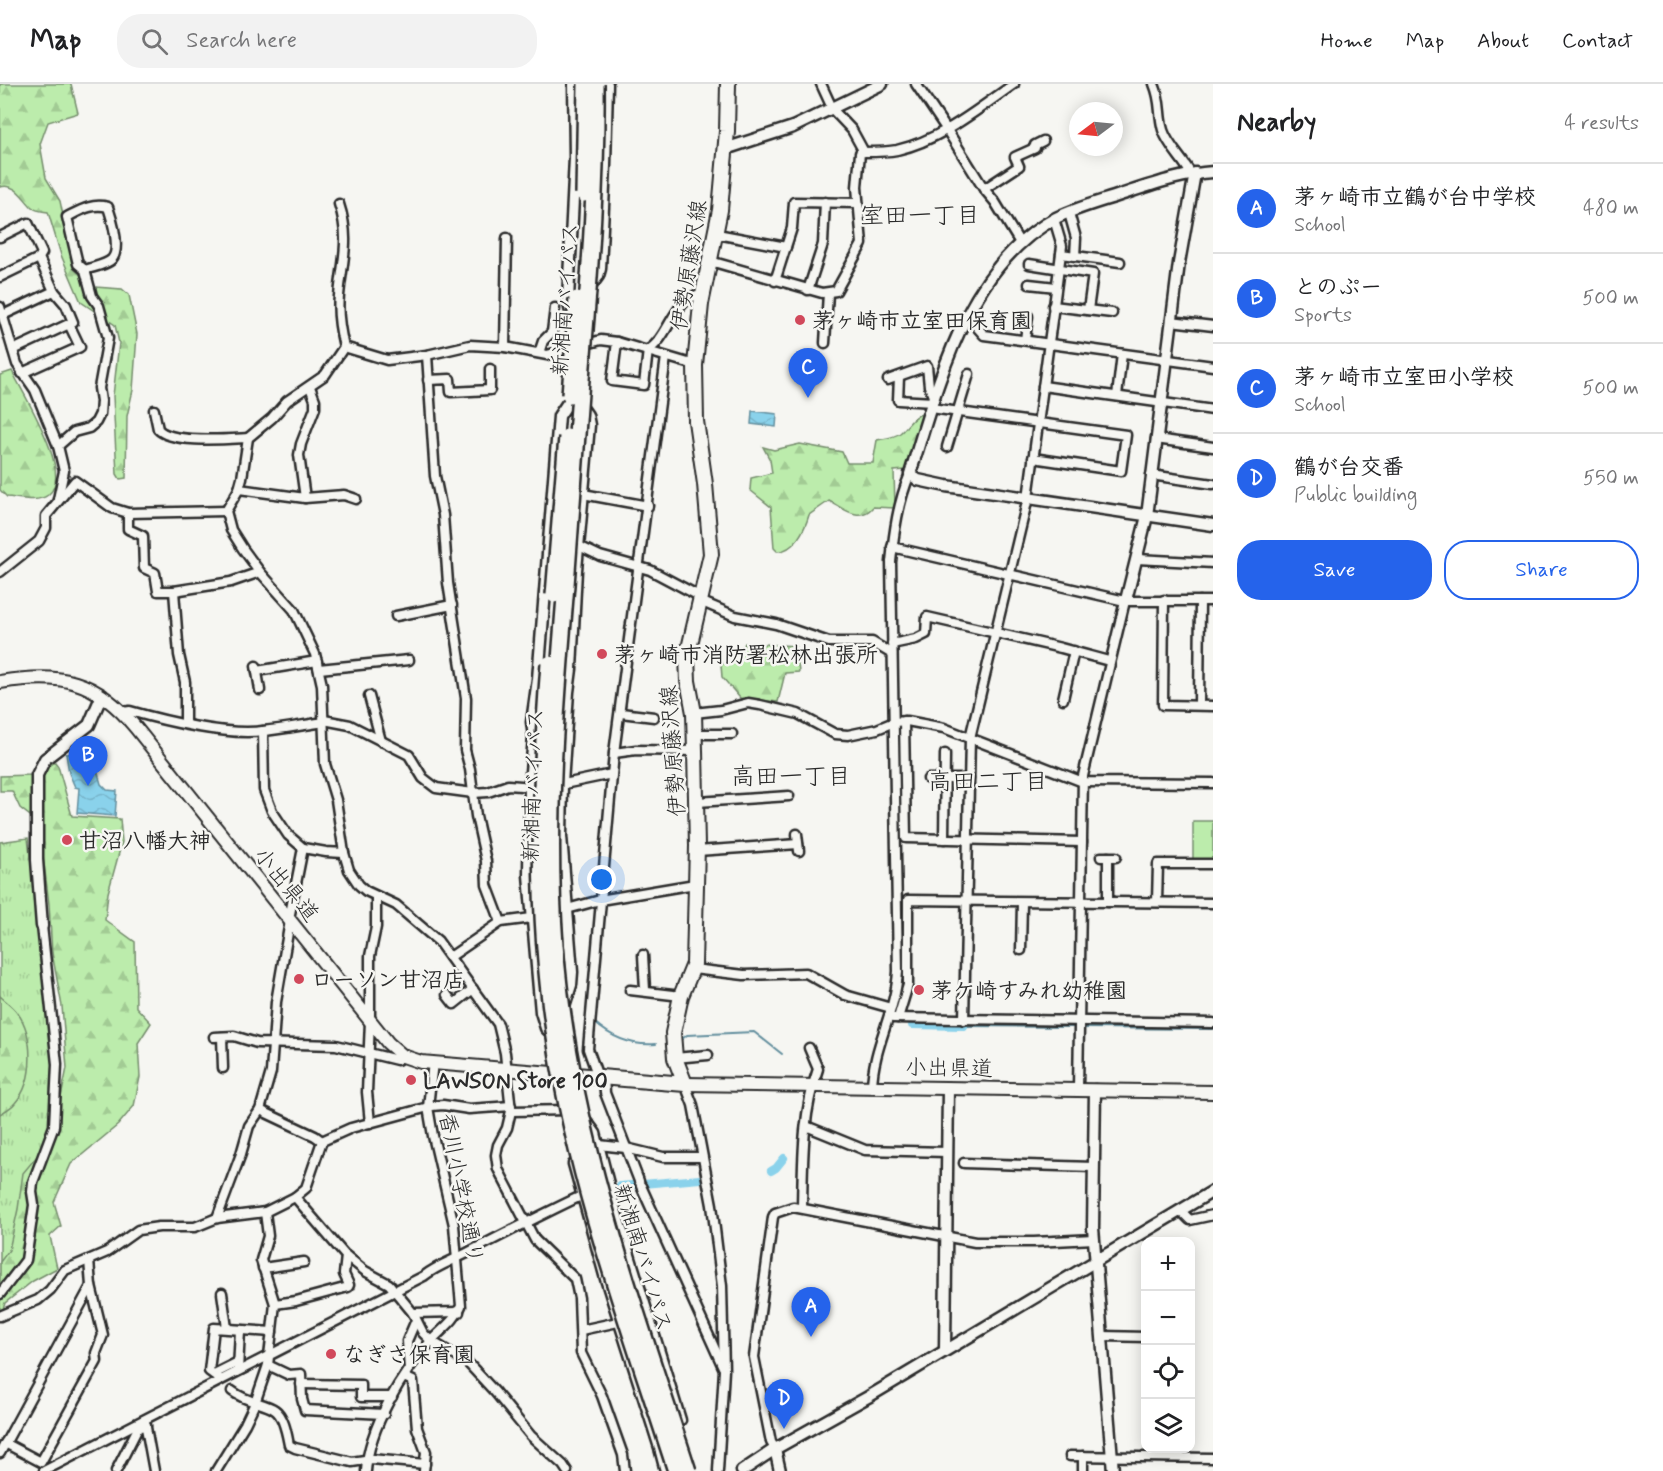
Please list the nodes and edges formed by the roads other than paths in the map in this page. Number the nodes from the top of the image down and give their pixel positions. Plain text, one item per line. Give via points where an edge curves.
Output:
1 (574, 84) edge
2 (586, 84) edge
3 (596, 84) edge
4 (607, 84) edge
5 (728, 84) edge
6 (821, 84) edge
7 (882, 84) edge
8 (916, 84) edge
9 (1014, 84) edge
10 (1154, 84) edge
11 (832, 107) junction
12 (947, 130) junction
13 (1043, 141) dead end
14 (725, 149) junction
15 (864, 152) junction
16 (1213, 171) edge
17 (1193, 173) junction
18 (984, 189) junction
19 (825, 202) junction
20 (857, 203) junction
21 (339, 204) dead end
22 (1069, 213) junction
23 (1054, 219) junction
24 (717, 234) junction
25 (0, 237) edge
26 (507, 238) dead end
27 (1020, 243) junction
28 (786, 247) junction
29 (1061, 254) junction
30 (1075, 256) junction
31 (39, 258) junction
32 (710, 261) junction
33 (1120, 262) dead end
34 (1029, 264) dead end
35 (1059, 269) junction
36 (85, 270) junction
37 (0, 277) edge
38 (775, 281) junction
39 (1029, 284) dead end
40 (1056, 287) junction
41 (808, 290) junction
42 (54, 291) junction
43 (828, 292) junction
44 (702, 294) junction
45 (1053, 306) junction
46 (555, 308) dead end
47 (1088, 310) junction
48 (2, 311) edge
49 (1112, 313) dead end
50 (1028, 315) dead end
51 (967, 316) junction
52 (1171, 321) junction
53 (69, 324) junction
54 (1213, 326) edge
55 (581, 338) junction
56 (1025, 340) junction
57 (617, 342) junction
58 (825, 343) dead end
59 (1048, 343) junction
60 (344, 347) junction
61 (506, 347) junction
62 (13, 350) junction
63 (648, 351) junction
64 (539, 353) junction
65 (1122, 354) junction
66 (427, 355) junction
67 (666, 357) junction
68 (1166, 359) junction
69 (695, 365) junction
70 (1213, 366) edge
71 (490, 369) dead end
72 (22, 373) junction
73 (969, 374) dead end
74 (899, 377) junction
75 (428, 380) junction
76 (888, 380) dead end
77 (1043, 386) junction
78 (309, 387) junction
79 (1117, 396) junction
80 (575, 398) junction
81 (932, 403) junction
82 (1160, 403) junction
83 (154, 410) dead end
84 (1213, 410) edge
85 (958, 411) junction
86 (1038, 422) junction
87 (248, 438) junction
88 (1156, 439) junction
89 (58, 446) junction
90 (947, 447) dead end
91 (1213, 447) edge
92 (1033, 458) junction
93 (910, 474) junction
94 (1151, 475) junction
95 (1213, 484) edge
96 (239, 489) junction
97 (582, 494) junction
98 (304, 498) junction
99 (1028, 498) junction
100 (58, 499) junction
101 (356, 499) dead end
102 (648, 506) junction
103 (226, 511) junction
104 (128, 513) junction
105 (1147, 516) junction
106 (1213, 525) edge
107 (549, 537) junction
108 (579, 543) junction
109 (892, 547) junction
110 (1137, 559) junction
111 (1213, 563) edge
112 (638, 566) junction
113 (0, 572) edge
114 (260, 572) junction
115 (1010, 574) junction
116 (174, 591) junction
117 (700, 599) junction
118 (1126, 600) junction
119 (1164, 600) junction
120 (1200, 601) junction
121 (1213, 601) edge
122 (452, 605) junction
123 (396, 616) dead end
124 (996, 633) junction
125 (892, 644) junction
126 (1074, 651) junction
127 (892, 654) junction
128 (409, 660) dead end
129 (1109, 661) junction
130 (318, 665) junction
131 (0, 682) edge
132 (260, 690) dead end
133 (102, 695) junction
134 (369, 696) dead end
135 (1063, 699) dead end
136 (1198, 705) junction
137 (1213, 706) edge
138 (123, 712) junction
139 (621, 713) junction
140 (694, 713) junction
141 (654, 717) dead end
142 (324, 721) junction
143 (904, 721) junction
144 (894, 722) junction
145 (185, 724) junction
146 (263, 731) junction
147 (695, 734) junction
148 (732, 734) dead end
149 (970, 738) junction
150 (381, 741) junction
151 (695, 751) junction
152 (614, 753) junction
153 (945, 754) dead end
154 (612, 774) junction
155 (928, 779) dead end
156 (944, 779) junction
157 (969, 779) junction
158 (1083, 782) junction
159 (1213, 783) edge
160 (562, 784) junction
161 (530, 787) junction
162 (473, 794) junction
163 (789, 796) dead end
164 (697, 802) junction
165 (796, 834) dead end
166 (944, 839) junction
167 (968, 839) junction
168 (1082, 842) junction
169 (303, 848) junction
170 (697, 851) junction
171 (344, 853) junction
172 (1108, 857) dead end
173 (1213, 864) edge
174 (695, 884) junction
175 (376, 896) junction
176 (600, 900) junction
177 (967, 901) junction
178 (1022, 902) junction
179 (1081, 902) junction
180 (1108, 902) junction
181 (1157, 902) junction
182 (1213, 903) edge
183 (567, 909) junction
184 (532, 918) junction
185 (289, 920) junction
186 (501, 922) junction
187 (42, 927) joint
188 (1021, 950) dead end
189 (643, 956) dead end
190 (450, 957) junction
191 (693, 969) junction
192 (473, 989) junction
193 (630, 990) dead end
194 (645, 990) junction
195 (447, 995) dead end
196 (681, 996) junction
197 (891, 1008) junction
198 (894, 1018) junction
199 (964, 1020) junction
200 (370, 1021) junction
201 (1213, 1023) edge
202 (1079, 1024) junction
203 (273, 1043) junction
204 (809, 1048) dead end
205 (369, 1054) junction
206 (708, 1055) dead end
207 (403, 1056) junction
208 (675, 1058) junction
209 (433, 1062) junction
210 (223, 1068) dead end
211 (506, 1069) junction
212 (567, 1074) junction
213 (601, 1077) junction
214 (685, 1084) junction
215 (812, 1086) junction
216 (872, 1086) junction
217 (948, 1088) junction
218 (1078, 1089) junction
219 (1095, 1090) junction
220 (1213, 1092) edge
221 (428, 1107) junction
222 (511, 1109) junction
223 (260, 1110) junction
224 (570, 1112) junction
225 (370, 1123) junction
226 (806, 1126) junction
227 (322, 1141) junction
228 (599, 1145) junction
229 (626, 1148) junction
230 (947, 1152) junction
231 (702, 1156) junction
232 (964, 1163) dead end
233 (1094, 1167) junction
234 (1213, 1191) edge
235 (581, 1196) junction
236 (295, 1197) junction
237 (802, 1208) junction
238 (1180, 1210) junction
239 (265, 1212) junction
240 (1213, 1215) edge
241 (218, 1218) junction
242 (526, 1223) junction
243 (595, 1225) junction
244 (946, 1236) junction
245 (1094, 1239) junction
246 (346, 1256) junction
247 (458, 1257) junction
248 (89, 1260) junction
249 (304, 1262) dead end
250 (1095, 1262) junction
251 (263, 1268) junction
252 (91, 1286) junction
253 (394, 1291) junction
254 (222, 1293) dead end
255 (0, 1294) edge
256 (274, 1304) junction
257 (459, 1312) junction
258 (0, 1316) edge
259 (414, 1317) junction
260 (618, 1322) junction
261 (227, 1329) junction
262 (240, 1330) junction
263 (581, 1330) junction
264 (272, 1332) junction
265 (1102, 1336) junction
266 (1141, 1337) edge
267 (431, 1341) junction
268 (945, 1349) junction
269 (270, 1354) junction
270 (268, 1365) junction
271 (238, 1366) junction
272 (724, 1370) junction
273 (406, 1373) junction
274 (217, 1377) junction
275 (301, 1384) junction
276 (232, 1391) dead end
277 (392, 1397) junction
278 (668, 1398) junction
279 (255, 1403) junction
280 (384, 1414) junction
281 (681, 1420) dead end
282 (145, 1422) junction
283 (5, 1443) junction
284 (775, 1449) junction
285 (660, 1451) junction
286 (0, 1452) edge
287 (1070, 1456) dead end
288 (1083, 1456) junction
289 (1112, 1456) junction
290 (1213, 1458) edge
291 (367, 1461) junction
292 (43, 1468) edge
293 (424, 1468) edge
294 (678, 1470) edge
295 (116, 1471) edge
296 (154, 1471) edge
297 (216, 1471) edge
298 (366, 1471) edge
299 (567, 1471) edge
300 (625, 1471) edge
301 (718, 1471) edge
302 (742, 1471) edge
303 (780, 1471) edge
304 (1083, 1471) edge
305 (1113, 1471) edge

1 - 55 street via 568,299 571,312 582,325
2 - 294 highway, 新湘南バイパス, bridge via 580,262 543,740 544,947 556,1046 578,1151 614,1280
3 - 294 highway, 新湘南バイパス, bridge via 591,258 553,758 555,945 566,1036 586,1139
4 - 55 street via 600,269 586,295
5 - 14 main road, 伊勢原藤沢線
6 - 11 street
7 - 11 street
8 - 12 street
9 - 12 street
10 - 17 street via 1161,104 1163,131
11 - 14 street via 793,127
11 - 15 street via 856,135
12 - 15 street via 895,151
12 - 18 street
13 - 18 street via 1016,157 1019,166
14 - 24 main road, 伊勢原藤沢線
15 - 20 street via 858,162
16 - 17 street
17 - 22 street
17 - 52 street
18 - 27 street
19 - 20 street
19 - 28 street via 794,202
19 - 41 street via 823,244
20 - 43 street via 862,244 836,291
21 - 60 street via 346,242 338,297
22 - 23 street
22 - 30 street via 1076,238
23 - 27 street
23 - 29 street
24 - 28 street
24 - 32 main road, 伊勢原藤沢線
25 - 31 street via 28,224 42,253
26 - 61 street
27 - 51 street
28 - 38 street
29 - 30 street
29 - 35 street
30 - 33 street
31 - 37 street
31 - 42 street
32 - 38 street
32 - 44 main road, 伊勢原藤沢線
34 - 35 street
35 - 40 street
35 - 47 street via 1093,274
36 - 36 street via 78,264 67,216 89,206 108,207 116,240 114,257
36 - 89 street via 108,338 99,388 100,414 89,428 74,432
38 - 41 street
39 - 40 street
40 - 45 street
41 - 43 street
42 - 48 street
42 - 53 street via 66,305 73,322
43 - 58 street
44 - 63 street via 678,310 660,342
44 - 69 main road, 伊勢原藤沢線
45 - 47 street
45 - 59 street
46 - 64 street via 552,332
47 - 49 street
48 - 62 street
50 - 56 street
51 - 56 street via 984,335
51 - 81 street via 951,346
52 - 54 street
52 - 68 street
53 - 62 street
53 - 72 street via 80,347
55 - 57 street
55 - 64 street via 547,355
55 - 80 street
56 - 59 street
57 - 63 street
57 - 63 street via 612,381 644,385
59 - 65 street
59 - 77 street
60 - 66 street via 387,360
60 - 78 street via 332,368
61 - 64 street
61 - 66 street via 464,345
62 - 72 street
63 - 67 street
65 - 68 street
65 - 79 street
66 - 75 street
67 - 69 street
67 - 102 street
68 - 70 street
68 - 82 street
69 - 117 main road, 伊勢原藤沢線 via 696,421 711,554
71 - 75 street via 490,390 450,392 450,379
72 - 89 street via 35,390
73 - 85 street
74 - 76 street
74 - 81 street via 898,400
74 - 81 street via 927,366
75 - 122 street via 435,476
77 - 79 street
77 - 86 street
78 - 87 street via 287,401
78 - 98 street via 315,408 299,455
79 - 82 street
80 - 97 street via 589,425
80 - 107 street via 559,416
81 - 85 street
81 - 93 street
82 - 84 street
82 - 88 street
83 - 87 street via 158,429 168,436
85 - 86 street
85 - 90 street
86 - 92 street
86 - 92 street via 1126,435 1125,444 1121,471
87 - 96 street
88 - 91 street
88 - 94 street
89 - 100 street via 64,471
92 - 99 street
93 - 99 street via 918,480 946,486
93 - 109 street
94 - 95 street
94 - 105 street
96 - 98 street
96 - 103 street
97 - 102 street
97 - 108 street
98 - 101 street via 344,495
99 - 105 street
99 - 115 street
100 - 104 street via 75,481 105,503
100 - 113 street via 46,516 46,528 39,541
102 - 112 street
103 - 104 street
103 - 114 street via 231,530
104 - 116 street via 128,529 143,536 144,568 155,573 158,591
105 - 106 street
105 - 110 street
107 - 108 street
107 - 161 street via 532,714
108 - 112 street via 606,558
108 - 160 street
109 - 115 street
109 - 125 street
110 - 111 street
110 - 118 street
112 - 117 street
112 - 139 street
114 - 116 street via 231,582
114 - 130 street via 294,610
115 - 118 street
115 - 124 street
116 - 145 street via 185,682
117 - 127 street via 735,616 776,624 829,642 872,642
117 - 140 main road, 伊勢原藤沢線 via 687,657
118 - 119 street
118 - 129 street
119 - 120 street
119 - 136 street via 1163,705
120 - 121 street
120 - 136 street
122 - 123 street
122 - 162 street via 466,698 465,750
124 - 125 street via 927,617 926,634
124 - 126 street
124 - 149 street
125 - 127 street
126 - 129 street
126 - 135 street
127 - 144 street
128 - 130 street
129 - 158 street
130 - 132 street via 257,668
130 - 142 street
131 - 133 main road, 小出県道 via 60,679
133 - 138 main road, 小出県道
133 - 187 street via 89,725 45,759 37,775
134 - 150 street
136 - 137 street
138 - 145 street
138 - 185 main road, 小出県道
139 - 141 street
139 - 152 street
140 - 144 street via 748,703 798,714 841,735
140 - 147 main road, 伊勢原藤沢線
142 - 146 street
142 - 150 street via 350,725
142 - 171 street via 325,764 336,800
143 - 144 street
143 - 149 street via 931,724
143 - 166 street via 906,838
144 - 197 street via 898,971
145 - 146 street via 239,732
146 - 169 street via 266,799 288,835
147 - 148 street
147 - 151 main road, 伊勢原藤沢線
149 - 157 street
149 - 158 street
150 - 162 street via 409,755 423,778 436,788
151 - 152 street
151 - 164 main road, 伊勢原藤沢線
152 - 154 street
153 - 156 street
154 - 160 street
154 - 176 street
155 - 156 street
156 - 157 street
156 - 166 street
157 - 167 street
158 - 159 street
158 - 168 street
160 - 161 street
160 - 183 street via 561,836
161 - 162 street via 508,785
161 - 184 street
162 - 186 street via 487,885
163 - 164 street
164 - 170 main road, 伊勢原藤沢線
165 - 170 street via 798,847
166 - 167 street
167 - 168 street
167 - 177 street
168 - 179 street
169 - 171 street
169 - 185 street
170 - 174 main road, 伊勢原藤沢線
171 - 175 street via 353,878
172 - 180 street
173 - 181 street via 1158,864
174 - 176 street
174 - 191 main road, 伊勢原藤沢線
175 - 190 street via 418,921
175 - 200 street via 376,927 370,956
176 - 183 street
176 - 213 street via 588,1049
177 - 178 street
177 - 198 street via 908,900 908,985
177 - 199 street
178 - 179 street
178 - 188 street
179 - 180 street
179 - 202 street
180 - 181 street
181 - 182 street
183 - 212 street via 572,972 572,985 562,1014
184 - 186 street
184 - 212 street via 541,1012 546,1028 557,1040
185 - 200 main road, 小出県道
185 - 203 street
186 - 190 street
187 - 255 street via 57,1064 54,1126 33,1182 34,1205 26,1260
189 - 194 street
190 - 192 street
191 - 196 main road, 伊勢原藤沢線
191 - 197 street via 744,975 802,972 845,995
192 - 195 street via 454,1004
192 - 211 street via 498,1024
193 - 194 street
194 - 196 street
196 - 208 main road, 伊勢原藤沢線 via 673,1033
197 - 198 street
198 - 199 street
198 - 216 street via 873,1064
199 - 202 street
200 - 205 street
200 - 207 main road, 小出県道
201 - 202 street
202 - 218 street
203 - 205 street via 336,1045
203 - 210 street via 218,1037
203 - 223 street via 271,1072
204 - 215 street via 818,1069
205 - 207 street via 397,1060
205 - 225 street
206 - 208 street
207 - 209 main road
208 - 214 main road, 伊勢原藤沢線
209 - 211 main road
209 - 221 street, 香川小学校通り
211 - 212 main road
211 - 222 street
212 - 213 main road
212 - 224 main road
213 - 214 main road
213 - 229 street
214 - 215 main road, 小出県道
214 - 231 street
215 - 216 main road, 小出県道
215 - 226 street
216 - 217 main road, 小出県道
217 - 218 main road, 小出県道
217 - 230 street
218 - 219 main road, 小出県道
219 - 220 main road, 小出県道
219 - 233 street
221 - 222 street
221 - 225 street
221 - 247 street, 香川小学校通り
222 - 224 street
222 - 242 street via 496,1162
223 - 227 street
223 - 241 street via 249,1126
224 - 228 street via 585,1118
224 - 235 street
224 - 243 main road
224 - 278 main road via 614,1250
225 - 227 street
226 - 230 street via 865,1150
226 - 237 street
227 - 236 street via 306,1188
228 - 229 street
228 - 278 street
229 - 231 street via 663,1156
229 - 272 street
230 - 244 street
231 - 272 street via 722,1286
232 - 233 street
233 - 245 street
234 - 238 street
235 - 242 street
235 - 243 street
236 - 239 street
236 - 246 street
237 - 244 street
237 - 284 street via 793,1206 773,1217 754,1357
238 - 240 street via 1190,1220
238 - 250 street
239 - 241 street
239 - 251 street via 268,1236 261,1254
241 - 248 street via 195,1227 138,1230
242 - 247 street
242 - 263 street via 541,1248 575,1279
243 - 260 street
243 - 294 main road
244 - 245 street via 975,1242
244 - 268 street
245 - 250 street
246 - 253 street
246 - 256 street via 344,1274 348,1287
247 - 253 street
247 - 257 street, 香川小学校通り via 462,1300
248 - 252 street
248 - 258 street via 65,1270 38,1300
249 - 251 street
250 - 265 street
250 - 268 street
251 - 256 street
252 - 283 street
252 - 292 street via 102,1335 96,1353 98,1361
253 - 259 street
253 - 269 street
254 - 261 street
256 - 264 street
257 - 259 street
257 - 267 street
259 - 267 street
259 - 273 street via 407,1341
260 - 263 street
260 - 285 street
261 - 262 street
261 - 274 street via 214,1328 209,1371
262 - 264 street
262 - 271 street
263 - 300 street via 582,1353 603,1395
264 - 269 street
265 - 266 street
265 - 289 street
267 - 273 street
267 - 299 street via 468,1363
268 - 284 street
269 - 270 street
269 - 271 street
270 - 275 street via 289,1375 301,1374
270 - 279 street
271 - 274 street
272 - 301 street
273 - 277 street
273 - 293 street via 413,1381 417,1428 426,1452
274 - 282 street
275 - 277 street via 361,1385 361,1397
275 - 280 street via 305,1410
276 - 279 street
277 - 280 street
278 - 281 street
278 - 294 main road
279 - 291 street via 275,1410 290,1445 295,1448 352,1462
279 - 297 street
280 - 291 street via 371,1441
282 - 292 street
282 - 295 street
282 - 296 street
283 - 286 street
283 - 292 street
284 - 302 street
284 - 303 street
285 - 294 street
285 - 294 street
287 - 288 street
288 - 289 street
288 - 304 street
289 - 290 street
289 - 305 street
291 - 293 street
291 - 298 street

